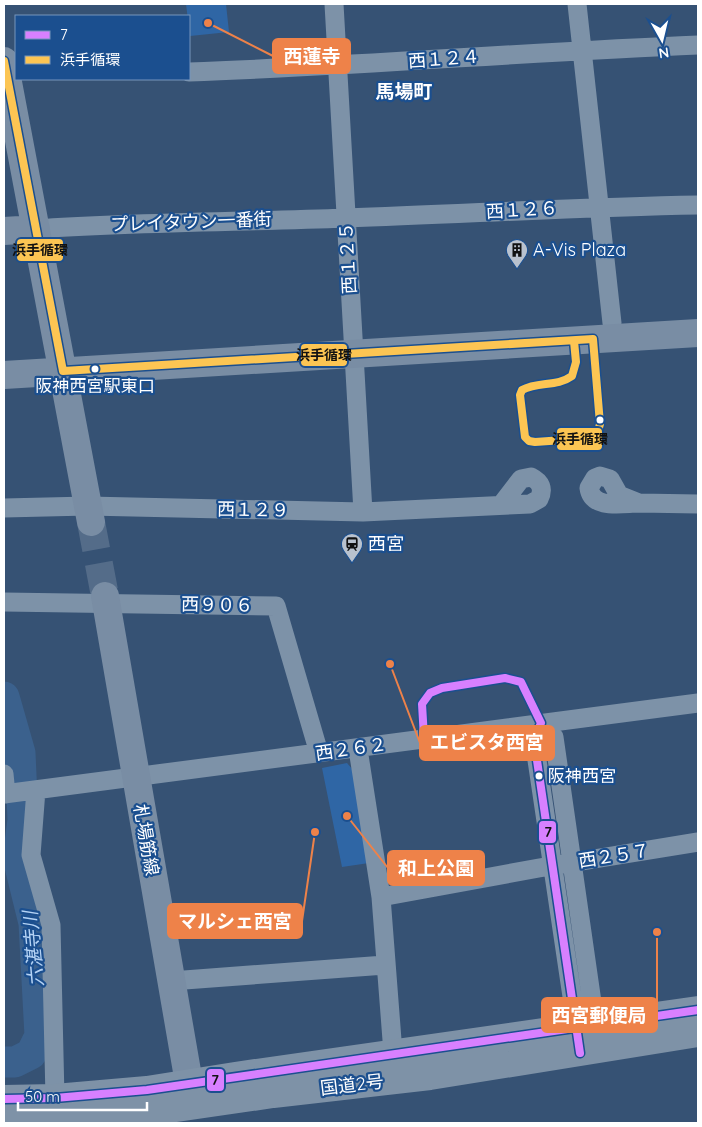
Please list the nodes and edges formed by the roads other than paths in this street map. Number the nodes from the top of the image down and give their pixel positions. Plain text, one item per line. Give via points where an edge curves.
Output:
1 (334, 4) edge
2 (577, 4) edge
3 (698, 46) edge
4 (583, 50) junction
5 (336, 67) junction
6 (190, 72) edge
7 (8, 74) edge
8 (698, 205) edge
9 (601, 207) junction
10 (345, 218) junction
11 (36, 229) junction
12 (4, 231) edge
13 (612, 323) dead end
14 (698, 333) edge
15 (354, 353) junction
16 (63, 371) junction
17 (4, 375) edge
18 (639, 502) dead end
19 (698, 504) edge
20 (502, 505) dead end
21 (4, 508) edge
22 (363, 512) junction
23 (90, 514) junction
24 (106, 599) junction
25 (4, 602) edge
26 (698, 702) edge
27 (542, 723) junction
28 (358, 749) junction
29 (319, 753) junction
30 (4, 774) edge
31 (135, 777) junction
32 (18, 792) edge
33 (698, 842) edge
34 (571, 863) junction
35 (552, 866) junction
36 (381, 897) junction
37 (385, 965) junction
38 (171, 981) junction
39 (698, 1010) edge
40 (698, 1033) edge
41 (587, 1038) junction
42 (393, 1053) junction
43 (55, 1098) junction
44 (4, 1099) edge
45 (192, 1104) edge
46 (4, 1120) edge

1 - 5 street, 西１２５
2 - 4 street
3 - 4 street, 西１２４
4 - 5 street, 西１２４
4 - 9 street
5 - 6 street, 西１２４
5 - 10 street, 西１２５
7 - 11 street
8 - 9 street, 西１２６
9 - 10 street, 西１２６
9 - 13 street
10 - 11 street, プレイタウン一番街 via 124,223
10 - 15 street, 西１２５
11 - 12 street
11 - 16 street
14 - 15 street
15 - 16 street
15 - 22 street, 西１２５
16 - 17 street
16 - 23 street
18 - 19 street
20 - 22 street, 西１２９
21 - 23 street, 西１２９
22 - 23 street, 西１２９
24 - 25 street, 西９０６
24 - 29 street, 西９０６ via 276,606
24 - 31 street, 札場筋線
26 - 27 street, 西２６２
27 - 28 street, 西２６２
27 - 34 street via 554,737
27 - 35 street via 534,740
28 - 29 street, 西２６２
28 - 36 street
29 - 31 street, 西２６２
30 - 32 street
31 - 32 street, 西２６２
31 - 38 street, 札場筋線
32 - 43 street via 31,855 51,925
33 - 34 street, 西２５７
34 - 35 street, 西２５７
34 - 41 street
35 - 36 street, 西２５７
35 - 41 street
36 - 37 street
37 - 38 street
37 - 42 street
38 - 45 street, 札場筋線
39 - 41 highway, 国道2号
40 - 41 highway, 国道2号
41 - 42 highway, 国道2号
41 - 45 highway, 国道2号 via 430,1076
42 - 45 highway, 国道2号
43 - 44 highway, 国道2号
43 - 45 highway, 国道2号 via 147,1090
45 - 46 highway, 国道2号 via 140,1113

